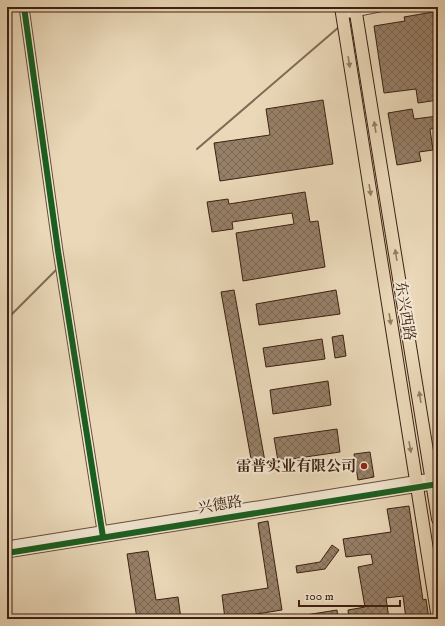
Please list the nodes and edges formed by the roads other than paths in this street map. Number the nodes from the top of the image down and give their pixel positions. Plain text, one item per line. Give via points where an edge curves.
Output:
1 (24, 7) edge
2 (379, 7) edge
3 (356, 10) edge
4 (342, 15) edge
5 (435, 481) edge
6 (416, 484) junction
7 (438, 518) edge
8 (102, 534) junction
9 (7, 546) edge
10 (7, 553) edge
11 (438, 619) edge

1 - 8 street via 58,251
2 - 3 street
3 - 4 street
5 -> 3 main road, 东兴西路
4 -> 6 main road, 东兴西路
5 - 6 street, 兴德路
5 - 7 main road, 东兴西路
6 - 8 street, 兴德路
6 - 11 main road, 东兴西路
8 - 9 street, 兴德路
8 - 10 street, 兴德路

